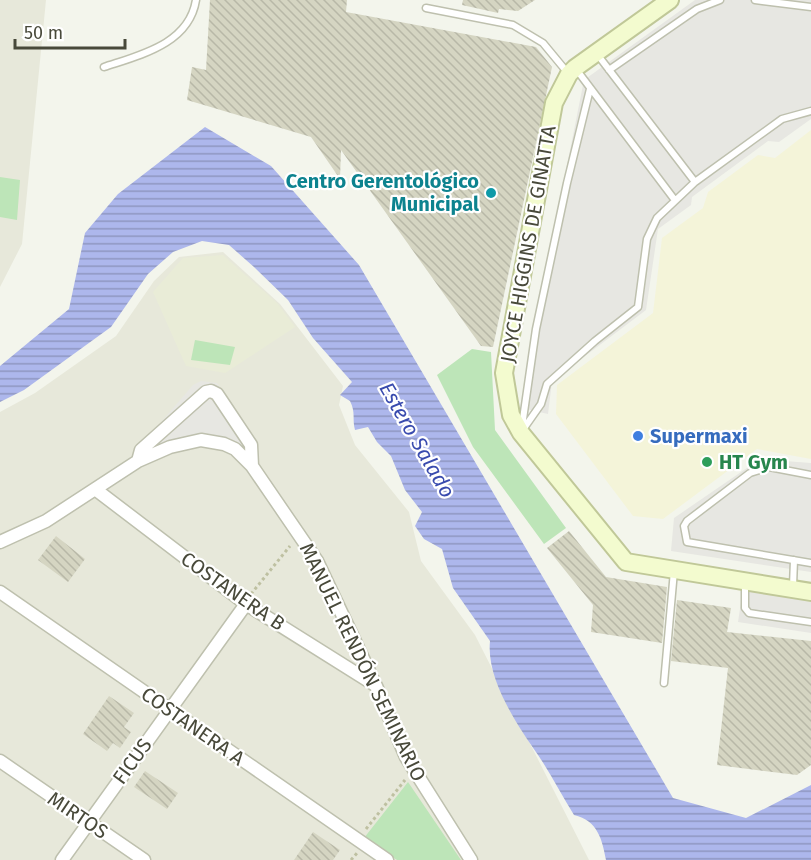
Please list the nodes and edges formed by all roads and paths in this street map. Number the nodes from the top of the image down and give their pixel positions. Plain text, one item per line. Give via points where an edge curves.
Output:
1 (196, 0) edge
2 (720, 0) edge
3 (755, 0) edge
4 (659, 4) edge
5 (426, 8) dead end
6 (811, 8) edge
7 (595, 52) junction
8 (104, 67) dead end
9 (609, 70) junction
10 (572, 71) junction
11 (591, 89) junction
12 (811, 111) edge
13 (695, 182) junction
14 (674, 199) junction
15 (521, 433) junction
16 (138, 461) junction
17 (252, 466) junction
18 (811, 475) edge
19 (95, 489) junction
20 (300, 534) junction
21 (0, 542) edge
22 (794, 560) junction
23 (811, 563) edge
24 (674, 570) junction
25 (745, 583) junction
26 (792, 589) junction
27 (0, 592) edge
28 (811, 592) edge
29 (246, 604) junction
30 (811, 622) edge
31 (663, 683) dead end
32 (376, 686) junction
33 (169, 709) junction
34 (0, 761) edge
35 (6, 769) edge
36 (414, 770) junction
37 (88, 822) junction
38 (358, 840) junction
39 (62, 860) edge
40 (144, 860) edge
41 (387, 860) edge
42 (471, 860) edge

1 - 8 lane via 195,9 175,37 154,50
2 - 9 lane via 698,9
3 - 6 lane
4 - 7 street, JOYCE HIGGINS DE GINATTA
5 - 10 lane via 513,26 543,43
7 - 9 lane
7 - 10 street, JOYCE HIGGINS DE GINATTA
9 - 13 lane
10 - 11 lane
10 - 15 street, JOYCE HIGGINS DE GINATTA via 554,103 504,373 511,416
11 - 14 lane
11 - 15 lane via 536,329
12 - 13 lane via 782,119
13 - 14 lane
14 - 15 lane via 657,218 647,239 638,307 548,384 541,404
15 - 24 street, JOYCE HIGGINS DE GINATTA via 626,562
16 - 17 street, MANUEL RENDÓN SEMINARIO via 170,447 201,440 236,449
16 - 17 street via 141,450 211,391 217,394 251,445
16 - 19 street, MANUEL RENDÓN SEMINARIO
17 - 20 street, MANUEL RENDÓN SEMINARIO
18 - 22 lane via 769,467 750,473 684,526 687,542
19 - 21 street, MANUEL RENDÓN SEMINARIO via 46,521
19 - 29 street, COSTANERA B
20 - 29 path
20 - 32 street, MANUEL RENDÓN SEMINARIO via 323,572
22 - 23 lane
22 - 26 lane
24 - 25 street, JOYCE HIGGINS DE GINATTA
24 - 31 lane
25 - 26 street, JOYCE HIGGINS DE GINATTA
25 - 30 lane via 745,608 749,613
26 - 28 street, JOYCE HIGGINS DE GINATTA
27 - 33 street, COSTANERA A
29 - 32 street, COSTANERA B
29 - 33 street, FICUS
32 - 36 street, MANUEL RENDÓN SEMINARIO
33 - 37 street, FICUS
33 - 38 street, COSTANERA A
34 - 35 street, MIRTOS
35 - 37 street, MIRTOS
36 - 38 path
36 - 42 street, MANUEL RENDÓN SEMINARIO
37 - 39 street, FICUS
37 - 40 street, MIRTOS
38 - 41 street, COSTANERA A

